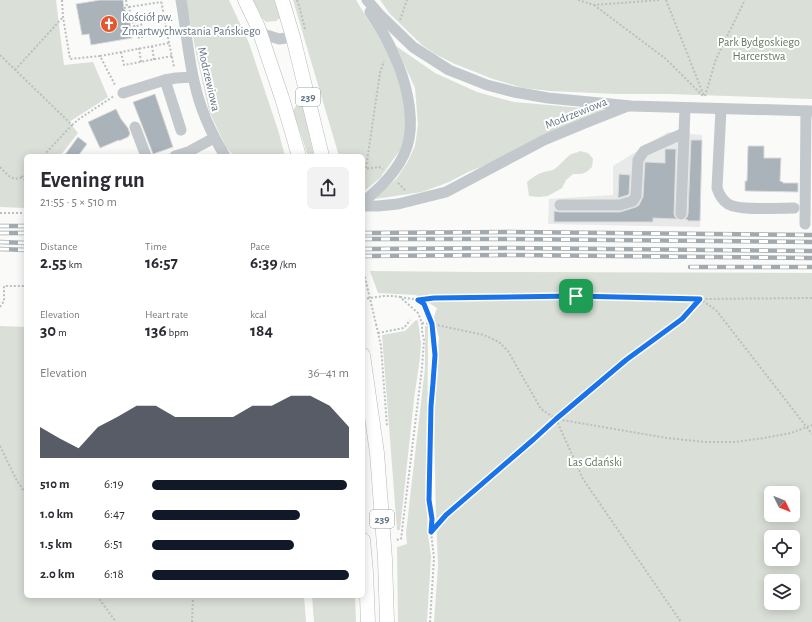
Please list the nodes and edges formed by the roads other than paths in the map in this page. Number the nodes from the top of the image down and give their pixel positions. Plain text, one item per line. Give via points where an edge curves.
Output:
1 (181, 0) edge
2 (245, 0) edge
3 (282, 0) edge
4 (363, 0) edge
5 (367, 0) edge
6 (260, 33) junction
7 (293, 38) junction
8 (193, 77) junction
9 (165, 80) junction
10 (119, 91) road end
11 (631, 106) junction
12 (685, 108) junction
13 (721, 109) junction
14 (809, 111) edge
15 (135, 127) dead end
16 (181, 130) dead end
17 (684, 133) junction
18 (214, 138) junction
19 (145, 154) edge
20 (181, 154) edge
21 (224, 154) edge
22 (298, 154) edge
23 (322, 154) edge
24 (365, 200) edge
25 (560, 205) dead end
26 (365, 206) edge
27 (794, 208) dead end
28 (681, 214) dead end
29 (805, 224) dead end
30 (365, 369) edge
31 (365, 561) edge
32 (368, 622) edge
33 (387, 622) edge

1 - 8 street, Modrzewiowa
2 - 6 main road, 239
3 - 7 main road, 239
4 - 24 street via 394,54 410,111 409,139 398,165 390,177
5 - 11 street via 412,47 449,70 487,85 514,92
6 - 7 street via 279,39
6 - 22 main road, 239
7 - 23 main road, 239
8 - 9 street
8 - 18 street, Modrzewiowa via 205,119
9 - 10 street
9 - 16 street
11 - 12 street, Modrzewiowa
11 - 26 street, Modrzewiowa via 544,140 446,192 398,204
12 - 13 street, Modrzewiowa
12 - 17 street
13 - 14 street, Modrzewiowa
13 - 27 street via 717,188 721,198 728,204 740,208
14 - 29 street
15 - 19 street
17 - 25 street via 644,152 638,160 636,196 633,201 620,205
17 - 28 street
18 - 20 street
18 - 21 street, Modrzewiowa
30 - 33 main road, 239 via 377,453
31 - 32 main road, 239

